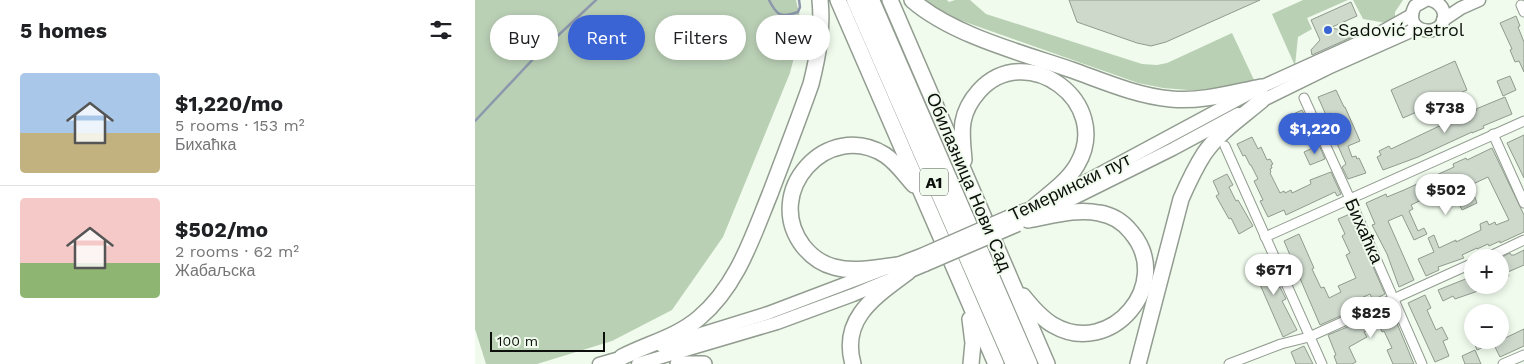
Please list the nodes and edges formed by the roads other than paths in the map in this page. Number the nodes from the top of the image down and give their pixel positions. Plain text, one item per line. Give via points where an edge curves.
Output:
1 (820, 0) edge
2 (838, 0) edge
3 (855, 0) edge
4 (871, 0) edge
5 (890, 0) edge
6 (912, 0) edge
7 (1453, 0) edge
8 (1479, 0) edge
9 (1431, 1) edge
10 (1412, 15) junction
11 (1443, 20) junction
12 (1419, 28) junction
13 (1261, 94) junction
14 (1304, 98) dead end
15 (1524, 121) edge
16 (1493, 134) junction
17 (1225, 146) dead end
18 (966, 176) junction
19 (924, 198) junction
20 (1350, 199) junction
21 (1524, 203) edge
22 (1023, 217) junction
23 (1265, 237) junction
24 (1524, 240) edge
25 (1505, 249) edge
26 (903, 268) junction
27 (1464, 268) edge
28 (1013, 283) junction
29 (966, 296) junction
30 (1394, 299) junction
31 (1309, 337) junction
32 (622, 358) junction
33 (1520, 359) edge
34 (599, 364) edge
35 (638, 364) edge
36 (678, 364) edge
37 (703, 364) edge
38 (853, 364) edge
39 (971, 364) edge
40 (995, 364) edge
41 (1013, 364) edge
42 (1029, 364) edge
43 (1047, 364) edge
44 (1138, 364) edge
45 (1229, 364) edge
46 (1321, 364) edge
47 (1422, 364) edge
48 (1503, 364) edge

1 - 32 main road via 819,53 811,84 744,259 725,291 700,318
2 - 19 main road
3 - 41 highway, A1
4 - 42 highway, A1
5 - 18 main road, Обилазница Нови Сад
6 - 13 main road via 962,31 1147,94 1169,99 1199,99
7 - 9 main road
8 - 11 main road
9 - 10 main road via 1415,6
9 - 11 main road via 1443,10
10 - 12 main road
10 - 13 main road, Темерински пут
11 - 12 main road via 1433,30
12 - 13 main road, Темерински пут
13 - 22 main road, Темерински пут via 1169,138
13 - 44 main road via 1222,133 1189,181 1181,199
14 - 20 street, Бихаћка
15 - 16 street
16 - 20 street
16 - 21 street
17 - 23 street
18 - 22 main road via 963,120 978,92 990,82 1010,74 1032,73 1051,78 1066,89 1079,106 1086,128 1085,143 1074,170
18 - 28 main road, Обилазница Нови Сад
19 - 26 main road via 891,160 878,152 856,146 834,148 820,155 803,170 794,186 792,223 812,255 830,266 843,269
19 - 29 main road
20 - 23 street
20 - 30 street, Бихаћка
22 - 26 main road, Темерински пут, bridge
22 - 28 main road via 1082,211 1119,220 1133,234 1142,252 1145,269 1143,289 1133,308 1115,324 1100,331 1080,333 1047,321
23 - 31 street
24 - 25 street
26 - 32 main road, Темерински пут
26 - 35 main road, Темерински пут via 853,295 785,320
26 - 38 main road via 860,314 851,337
27 - 30 street
28 - 43 main road, Обилазница Нови Сад
29 - 39 main road via 973,334
29 - 40 main road
30 - 31 street
30 - 47 street, Бихаћка
31 - 45 street
31 - 46 street
32 - 34 main road, Темерински пут
33 - 48 street
36 - 37 main road

